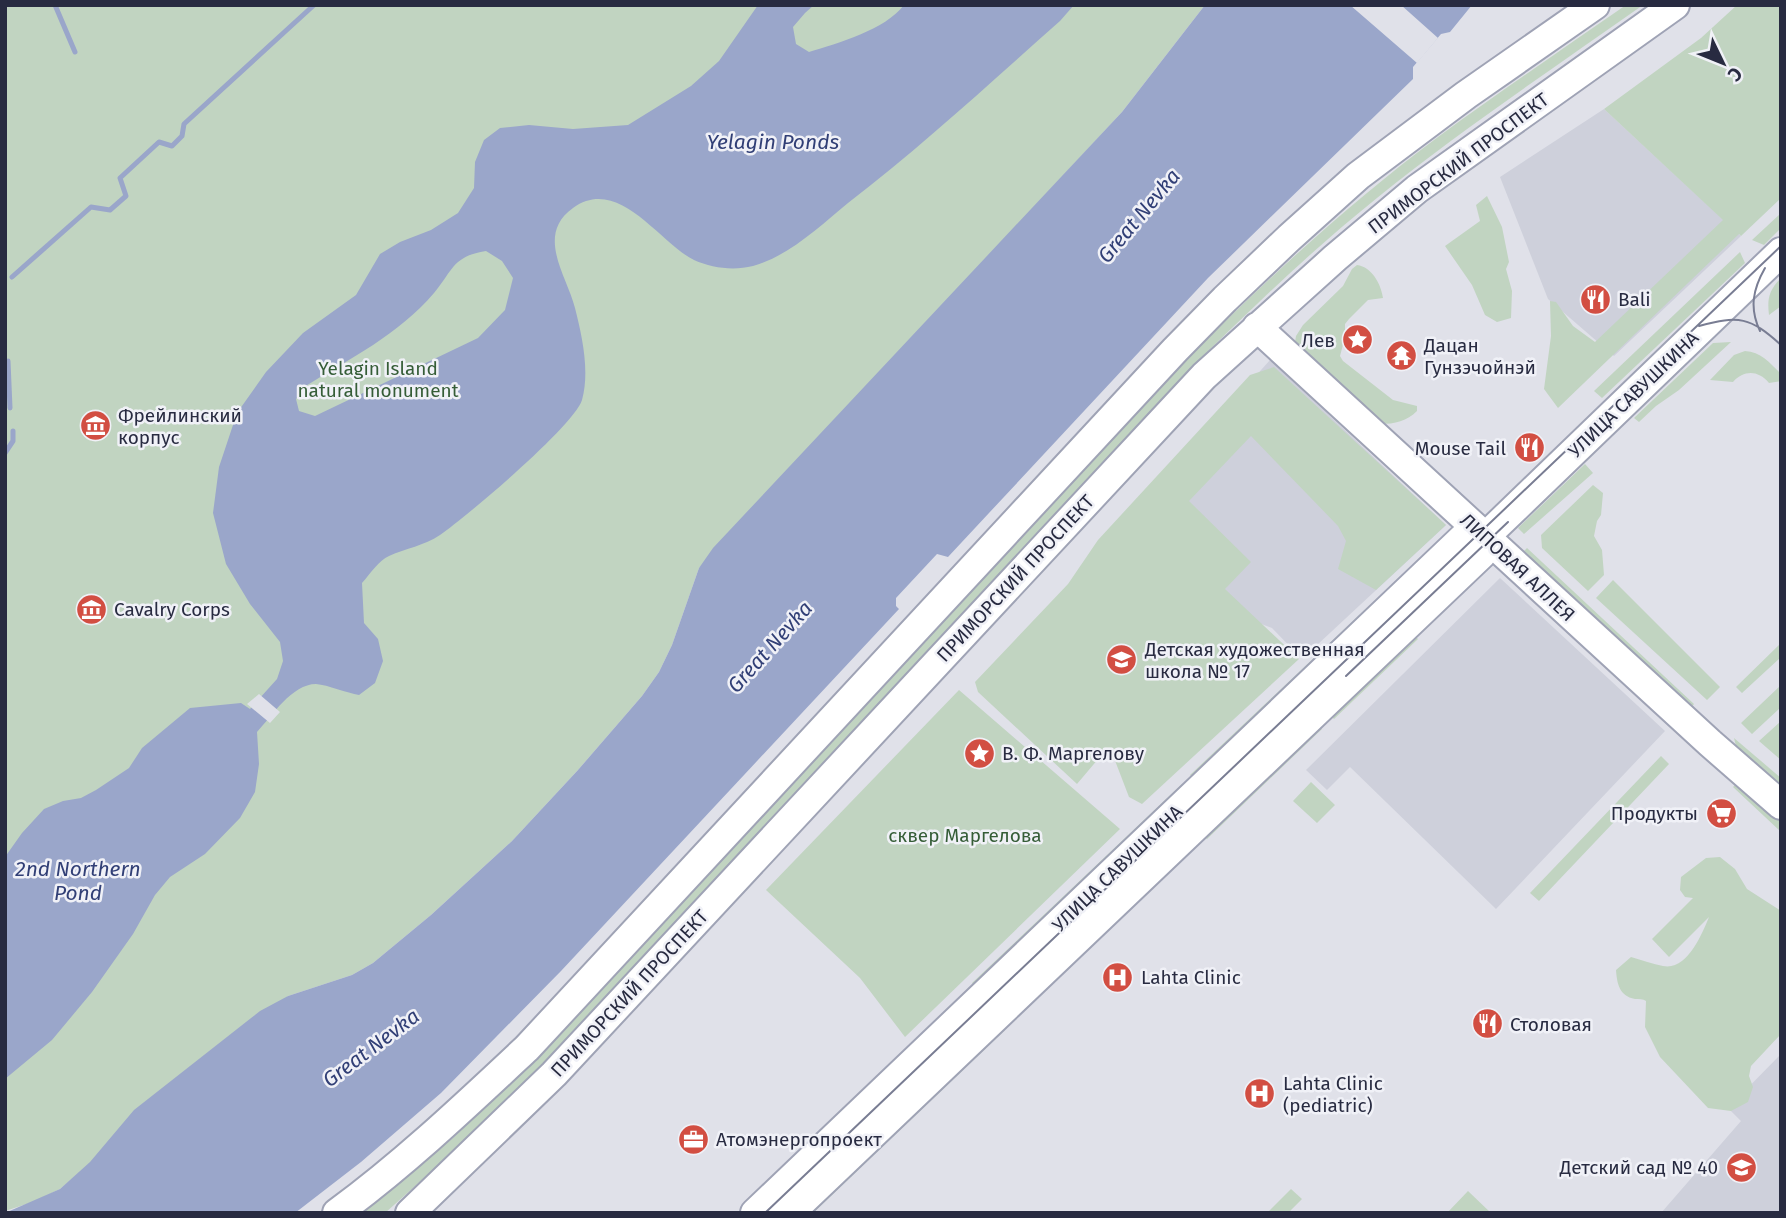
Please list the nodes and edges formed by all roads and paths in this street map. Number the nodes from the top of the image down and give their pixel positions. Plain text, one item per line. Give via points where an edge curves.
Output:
1 (1595, 5) edge
2 (1675, 5) edge
3 (1781, 252) edge
4 (1257, 327) junction
5 (1485, 537) junction
6 (1781, 805) edge
7 (337, 1213) edge
8 (410, 1213) edge
9 (755, 1213) edge
10 (790, 1213) edge

1 - 7 main road, ПРИМОРСКИЙ ПРОСПЕКТ via 1425,124 1289,238 1175,350 527,1048 444,1126
2 - 4 main road, ПРИМОРСКИЙ ПРОСПЕКТ via 1417,189
3 - 5 main road, УЛИЦА САВУШКИНА
4 - 5 main road, ЛИПОВАЯ АЛЛЕЯ
4 - 8 main road, ПРИМОРСКИЙ ПРОСПЕКТ via 1204,376 554,1074
5 - 6 main road, ЛИПОВАЯ АЛЛЕЯ
5 - 9 main road, УЛИЦА САВУШКИНА via 1465,536
5 - 10 main road, УЛИЦА САВУШКИНА via 1482,554

